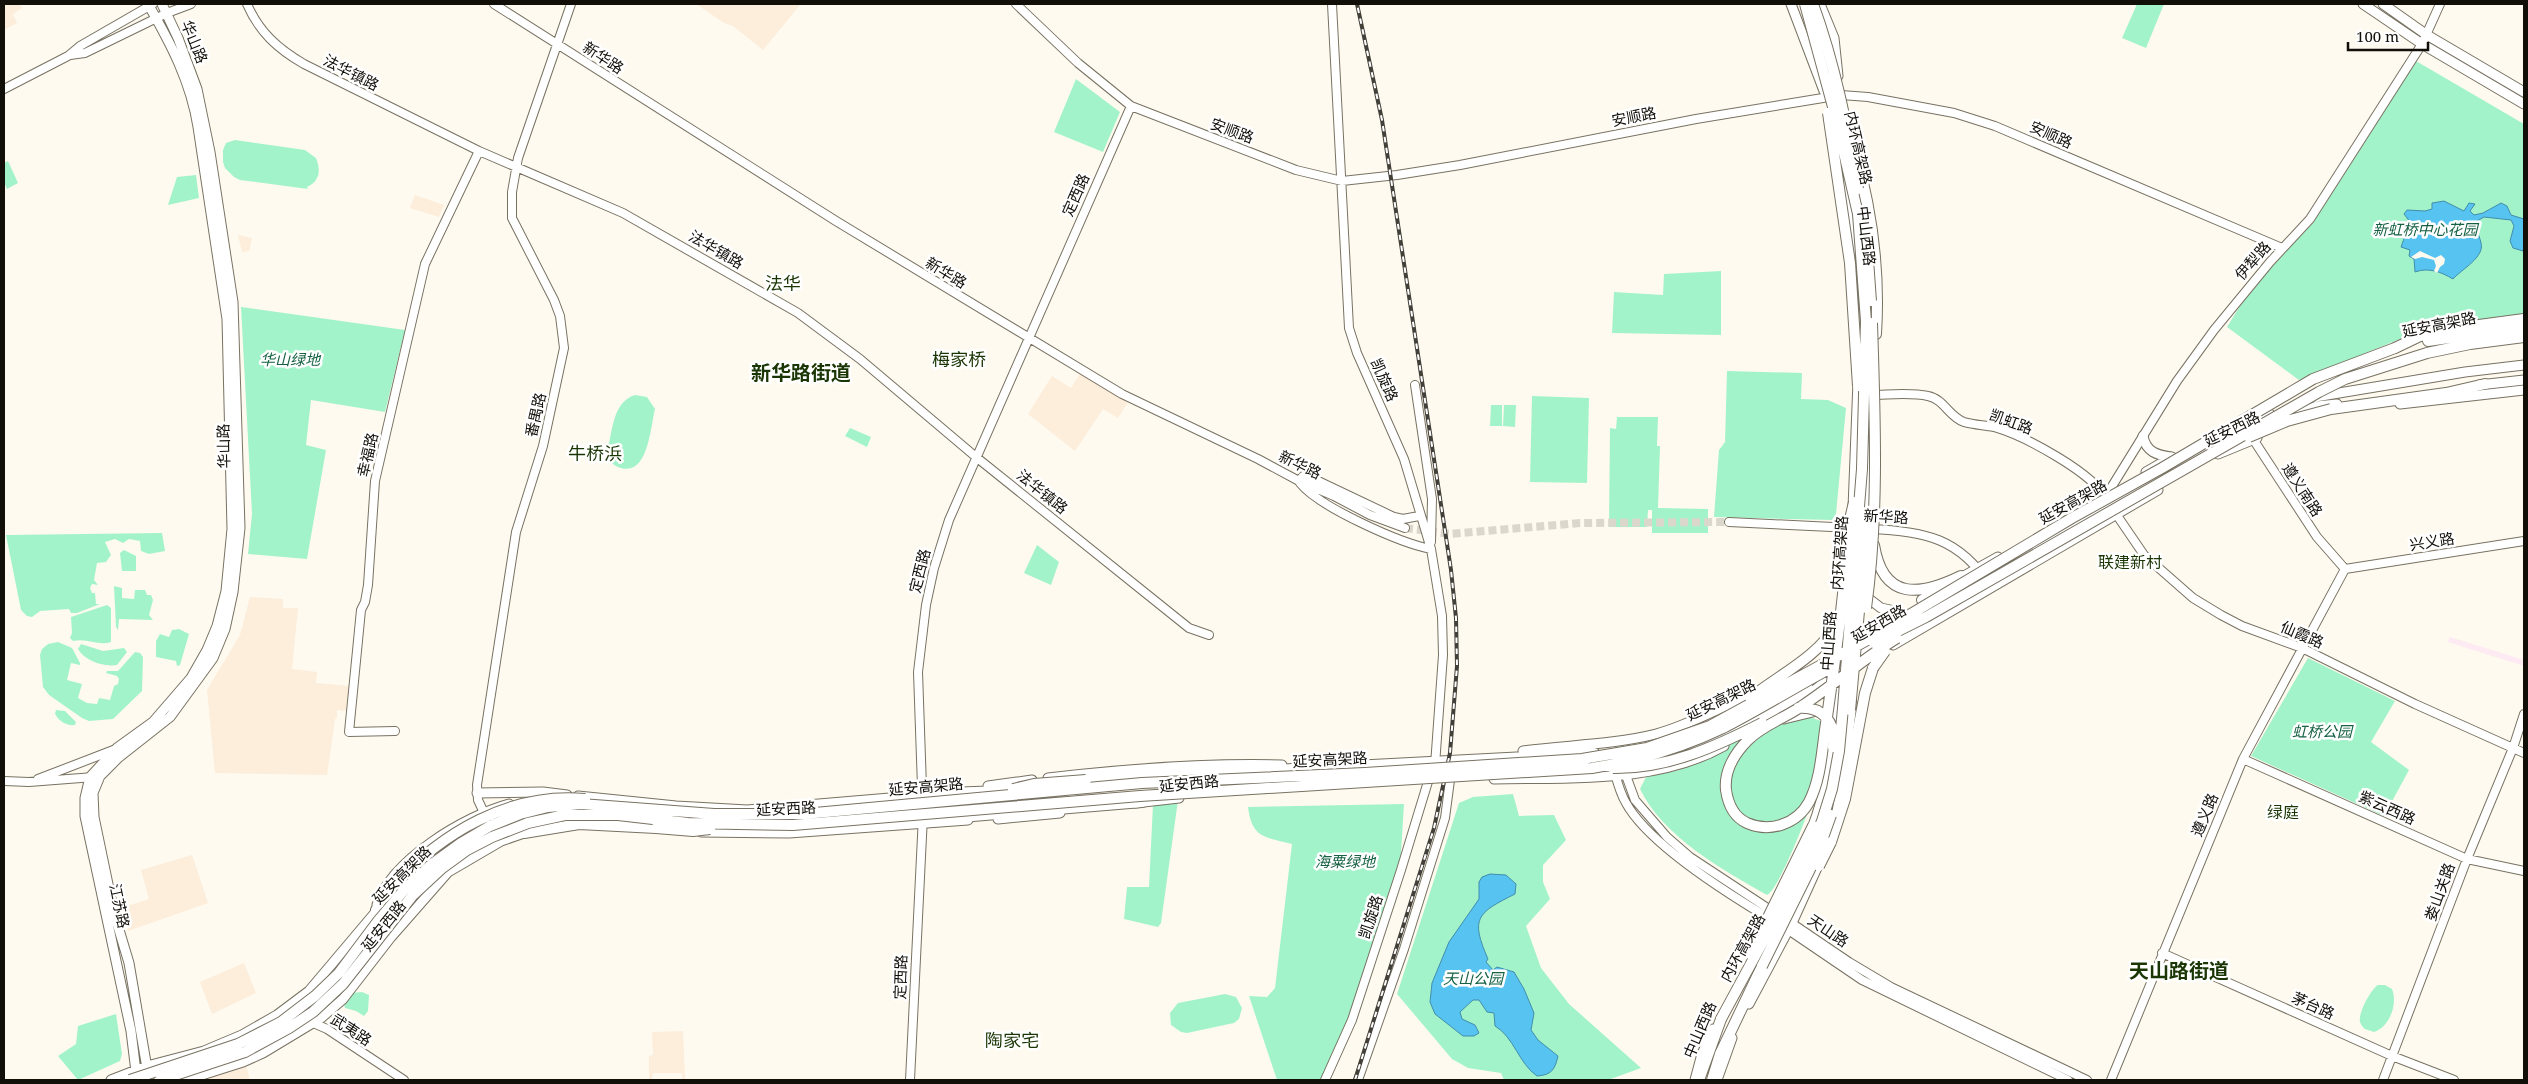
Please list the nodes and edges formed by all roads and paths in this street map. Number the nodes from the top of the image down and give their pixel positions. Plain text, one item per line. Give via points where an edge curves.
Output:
1 (150, 4) edge
2 (162, 4) edge
3 (191, 4) edge
4 (247, 4) edge
5 (494, 4) edge
6 (571, 4) edge
7 (1016, 4) edge
8 (1332, 4) edge
9 (1791, 4) edge
10 (1805, 4) edge
11 (1813, 4) edge
12 (1820, 4) edge
13 (2363, 4) edge
14 (2383, 4) edge
15 (2440, 4) edge
16 (167, 13) junction
17 (156, 18) junction
18 (1813, 30) junction
19 (2427, 35) junction
20 (2422, 44) junction
21 (556, 45) junction
22 (68, 56) junction
23 (4, 89) edge
24 (2524, 92) edge
25 (1841, 95) junction
26 (1827, 98) junction
27 (2524, 104) edge
28 (1131, 106) junction
29 (1847, 124) junction
30 (479, 151) junction
31 (515, 168) junction
32 (1342, 181) junction
33 (1863, 216) junction
34 (2282, 248) junction
35 (1872, 319) junction
36 (2524, 319) edge
37 (2524, 327) edge
38 (2524, 337) edge
39 (1028, 338) junction
40 (2396, 348) junction
41 (2524, 365) edge
42 (2524, 380) edge
43 (2485, 384) junction
44 (1415, 385) dead end
45 (1858, 386) junction
46 (2524, 390) edge
47 (1870, 394) junction
48 (2248, 431) junction
49 (2143, 436) junction
50 (2209, 454) junction
51 (976, 457) junction
52 (2172, 457) junction
53 (1862, 469) junction
54 (1299, 481) junction
55 (2111, 506) junction
56 (1419, 516) junction
57 (2072, 518) junction
58 (1729, 522) tunnel mouth
59 (1404, 528) tunnel mouth
60 (1852, 528) junction
61 (1863, 529) junction
62 (1873, 536) junction
63 (2524, 541) edge
64 (1430, 549) junction
65 (1978, 568) junction
66 (2345, 569) junction
67 (1961, 576) junction
68 (1988, 582) junction
69 (1861, 593) junction
70 (1904, 613) junction
71 (1926, 617) junction
72 (1840, 619) junction
73 (1209, 634) dead end
74 (1903, 634) junction
75 (1858, 642) junction
76 (1872, 648) junction
77 (2302, 648) junction
78 (1842, 652) junction
79 (1856, 657) junction
80 (1841, 666) junction
81 (1778, 684) junction
82 (1791, 686) junction
83 (1767, 699) junction
84 (1838, 708) junction
85 (1776, 711) junction
86 (1709, 713) junction
87 (2524, 714) edge
88 (1730, 715) junction
89 (1753, 730) junction
90 (395, 731) dead end
91 (1737, 739) junction
92 (1715, 740) junction
93 (1834, 742) junction
94 (117, 748) junction
95 (2513, 748) junction
96 (1609, 749) junction
97 (2524, 753) edge
98 (2243, 759) junction
99 (1436, 761) junction
100 (1359, 765) junction
101 (1329, 767) junction
102 (1592, 768) junction
103 (1616, 768) junction
104 (1626, 773) junction
105 (100, 776) junction
106 (90, 777) junction
107 (1427, 780) junction
108 (1450, 780) junction
109 (1843, 780) junction
110 (4, 781) edge
111 (29, 782) junction
112 (1360, 783) junction
113 (961, 792) junction
114 (477, 793) junction
115 (568, 795) junction
116 (922, 795) junction
117 (985, 796) junction
118 (610, 802) junction
119 (1142, 802) junction
120 (486, 816) junction
121 (879, 817) junction
122 (923, 819) junction
123 (809, 822) junction
124 (740, 825) junction
125 (834, 830) junction
126 (524, 833) junction
127 (501, 841) junction
128 (2467, 859) junction
129 (2524, 870) edge
130 (376, 910) junction
131 (1772, 916) junction
132 (1790, 926) junction
133 (2162, 953) junction
134 (1762, 966) junction
135 (277, 1015) junction
136 (1721, 1019) junction
137 (312, 1022) junction
138 (2392, 1056) junction
139 (147, 1066) junction
140 (136, 1075) edge
141 (111, 1080) edge
142 (130, 1080) edge
143 (149, 1080) edge
144 (160, 1080) edge
145 (186, 1080) edge
146 (404, 1080) edge
147 (910, 1080) edge
148 (1325, 1080) edge
149 (1358, 1080) edge
150 (1697, 1080) edge
151 (1712, 1080) edge
152 (1718, 1080) edge
153 (2068, 1080) edge
154 (2087, 1080) edge
155 (2111, 1080) edge
156 (2383, 1080) edge
157 (2454, 1080) edge

1 - 17 main road, 华山路
1 - 22 street
2 - 16 main road, 华山路
3 - 16 street
4 - 30 street, 法华镇路 via 265,34 287,54
5 - 21 street, 新华路
6 - 21 street, 番禺路
7 - 28 street, 安顺路 via 1078,64
8 - 32 street, 凯旋路
9 - 26 main road, 中山西路
10 - 18 highway, 内环高架路, bridge
11 - 29 highway, 内环高架路, bridge via 1832,59
12 - 25 main road, 中山西路 via 1834,38
13 - 20 main road
14 - 19 main road
15 - 19 street, 伊犁路
16 - 17 street
16 - 105 main road, 华山路 via 197,89 233,302 240,540 225,629 213,658 170,716
17 - 22 street via 85,53
17 - 94 main road, 华山路 via 193,97 227,319 232,528 226,592 207,650 191,678 153,722
18 - 45 highway, bridge via 1850,263
18 - 53 highway, 内环高架路, bridge via 1858,214 1866,321
19 - 20 street, 伊犁路
19 - 24 main road
20 - 27 main road
20 - 34 street, 伊犁路 via 2310,219
21 - 31 street, 番禺路
21 - 39 street, 新华路
22 - 23 street
25 - 26 street, 安顺路
25 - 33 main road, 中山西路
25 - 34 street, 安顺路 via 1954,113 1995,126
26 - 32 street, 安顺路 via 1460,165
26 - 45 main road, 中山西路 via 1850,211 1857,268
28 - 32 street, 安顺路 via 1296,170
28 - 39 street, 定西路
29 - 33 highway, 内环高架路, bridge
29 - 47 highway, bridge via 1872,219 1876,269 1875,344
30 - 31 street, 法华镇路
30 - 90 street, 幸福路 via 427,258 375,481 370,569 361,610 348,732
31 - 51 street, 法华镇路 via 623,213 798,313 860,359
31 - 114 street, 番禺路 via 512,218 554,300 560,316 564,348 546,434 516,532
32 - 56 street, 凯旋路 via 1349,328 1404,459
33 - 35 highway, 内环高架路, bridge
33 - 47 main road, 中山西路 via 1870,304
34 - 49 street, 伊犁路 via 2214,330
35 - 62 highway, bridge via 1875,407
35 - 134 highway, 内环高架路, bridge via 1860,600 1843,764 1838,791 1816,857
36 - 40 highway via 2420,336
37 - 40 highway, 延安高架路
38 - 50 highway, 延安高架路, bridge via 2427,353 2345,379
39 - 51 street, 定西路
39 - 54 street, 新华路 via 1122,394
40 - 57 highway, 延安高架路, bridge via 2313,380
41 - 48 main road, 延安西路 via 2317,396 2269,413
42 - 43 main road, 延安西路
43 - 48 main road, 延安西路 via 2317,406
43 - 50 highway, bridge via 2331,409 2287,421
44 - 64 street via 1432,499
45 - 60 main road, 中山西路
46 - 48 main road, 延安西路 via 2323,415
47 - 55 street, 凯虹路 via 1927,396 1941,401 1952,415 1963,422 1995,428 2083,472
47 - 61 main road, 中山西路
48 - 52 main road, 延安西路 via 2230,426
48 - 55 main road, 延安西路
48 - 66 street, 遵义南路 via 2317,537
49 - 52 main road via 2151,452
49 - 55 street, 伊犁路
50 - 71 highway, 延安高架路, bridge
51 - 73 street, 法华镇路 via 1189,628
51 - 116 street, 定西路 via 944,535 926,606 918,672
52 - 55 main road, 延安西路
53 - 72 highway, bridge via 1851,515
53 - 136 highway, 内环高架路, bridge via 1843,708 1832,789 1799,875
54 - 56 street via 1303,476 1312,478 1394,517
54 - 59 street, 新华路
54 - 64 street via 1312,496 1384,534
55 - 65 main road
55 - 68 main road, 延安西路
55 - 77 street, 仙霞路 via 2144,555 2193,598 2242,626
56 - 64 street, 凯旋路
57 - 67 highway, bridge
57 - 88 highway, 延安高架路, bridge via 1869,639
58 - 60 street, 新华路
60 - 61 street, 新华路
60 - 78 main road, 中山西路
60 - 81 main road via 1842,552 1837,612 1832,627 1819,647
61 - 65 street, 新华路 via 1908,530 1923,534 1959,551
61 - 69 main road, 中山西路
62 - 67 highway, bridge via 1879,567 1890,581 1900,587 1930,590
62 - 85 highway, bridge via 1866,608 1852,647 1827,683
63 - 66 street, 兴义路
64 - 99 street, 凯旋路 via 1442,616 1443,655
65 - 68 street, 新华路
65 - 70 main road
66 - 77 street, 遵义路
67 - 93 highway, bridge via 1881,626 1867,640 1855,657 1843,687
68 - 76 main road, 延安西路
69 - 70 main road via 1881,608
69 - 75 main road, 中山西路
70 - 75 main road
71 - 74 highway, bridge
71 - 102 highway, 延安高架路, bridge via 1722,728 1665,750
72 - 74 highway, bridge via 1834,656 1831,683 1830,691 1829,700 1819,771 1808,802 1795,817 1777,827 1765,828 1743,821 1731,807 1726,780 1736,754 1748,739 1825,691 1832,685 1888,643
72 - 88 highway, bridge via 1828,638 1815,650
74 - 134 highway, bridge via 1884,651 1869,679 1845,799 1831,842 1789,925
75 - 78 main road
75 - 79 main road, 中山西路
76 - 79 main road, 延安西路
76 - 109 main road
77 - 95 street, 仙霞路
77 - 98 street, 遵义路
78 - 80 main road, 中山西路
78 - 82 main road
79 - 80 main road, 延安西路
79 - 109 main road, 中山西路
80 - 82 main road, 延安西路
80 - 84 main road, 中山西路
80 - 85 main road, 延安西路
80 - 89 main road, 延安西路 via 1816,689
81 - 83 main road
81 - 86 main road, 延安西路
82 - 83 main road, 延安西路
83 - 85 main road
83 - 88 main road, 延安西路
84 - 89 main road via 1775,721
84 - 131 main road, 中山西路 via 1827,782 1819,811
85 - 92 main road, 延安西路
85 - 93 highway, bridge via 1807,707 1821,712 1833,727
85 - 102 highway, bridge via 1730,740 1671,762 1630,769
86 - 88 main road
86 - 96 main road, 延安西路 via 1674,729
87 - 95 street, 娄山关路
88 - 96 main road, 延安西路 via 1688,736 1660,745
88 - 117 highway, 延安高架路, bridge via 1710,726 1647,748 1582,759 1142,783
89 - 91 main road, 延安西路
91 - 92 main road, 延安西路
91 - 104 main road, 延安西路 via 1680,764
92 - 103 main road, 延安西路
93 - 136 highway, bridge via 1828,782 1817,817
94 - 106 main road
94 - 111 street, 华山路
95 - 97 street, 仙霞路
95 - 128 street, 娄山关路
96 - 99 main road, 延安西路
96 - 103 street
98 - 128 street, 紫云西路
98 - 133 street, 遵义路
99 - 100 main road, 延安西路
99 - 107 street, 凯旋路
99 - 108 street
100 - 101 main road, 延安西路
100 - 112 main road
101 - 113 main road, 延安西路 via 1092,788
101 - 113 main road, 延安西路 via 1255,765 1088,774 978,787
101 - 117 highway, bridge via 1034,784
102 - 121 highway, 延安高架路, bridge via 1140,796
103 - 104 main road, 延安西路
103 - 108 main road, 延安西路
103 - 131 street via 1626,802 1650,832 1680,859
104 - 131 street via 1635,800 1667,837
105 - 106 street, 华山路
105 - 139 main road, 江苏路 via 94,793 94,817 128,963
106 - 111 street, 华山路
106 - 140 main road, 江苏路 via 85,816 131,1031
107 - 108 main road, 延安西路
107 - 112 main road, 延安西路
107 - 148 street, 凯旋路 via 1352,1020
108 - 149 street via 1446,818
109 - 132 main road, 中山西路 via 1836,820 1825,851
110 - 111 street, 华山路
112 - 119 main road, 延安西路
113 - 116 main road, 延安西路
114 - 115 main road
114 - 120 street, 番禺路
115 - 118 main road, 延安西路
115 - 120 main road, 延安西路 via 537,796
116 - 118 main road, 延安西路 via 747,810
116 - 122 street, 定西路
117 - 118 highway, 延安高架路, bridge via 804,814 714,814
118 - 120 main road, 延安西路 via 563,800
118 - 130 highway, bridge via 543,799 509,807 458,831 407,870
118 - 142 highway, 延安高架路, bridge via 548,807 490,826 446,853 412,883 339,972 315,996 281,1022 238,1044
119 - 121 highway, bridge via 916,819
119 - 122 main road, 延安西路
120 - 127 street, 番禺路
120 - 130 main road, 延安西路 via 456,826 408,862 382,892
121 - 124 highway, 延安高架路, bridge via 793,825
122 - 123 main road, 延安西路
122 - 125 main road
122 - 147 street, 定西路
123 - 125 main road
123 - 126 main road, 延安西路 via 706,826 564,819 534,825
124 - 126 highway, bridge via 693,831 579,824
124 - 144 highway, 延安高架路, bridge via 618,815 565,815 528,823 492,837 460,855 413,895 343,984 313,1012 246,1052
125 - 126 main road via 735,833 580,828
126 - 127 main road, 延安西路
127 - 137 main road, 延安西路 via 448,872 391,937 344,999
128 - 129 street, 紫云西路
128 - 138 street, 娄山关路
130 - 135 main road, 延安西路 via 309,991
131 - 132 street
131 - 150 main road, 中山西路 via 1716,1022 1702,1054
132 - 152 main road, 中山西路 via 1735,1029
132 - 153 street, 天山路 via 1862,980
132 - 154 street, 天山路 via 1891,987
133 - 138 street, 茅台路
133 - 155 street, 遵义路
134 - 151 highway, 内环高架路 via 1720,1054
135 - 137 street, 武夷路
135 - 139 main road, 延安西路 via 204,1051
136 - 150 highway, 内环高架路
137 - 145 main road, 延安西路 via 264,1053
137 - 146 street, 武夷路 via 327,1028
138 - 156 street, 娄山关路
138 - 157 street, 茅台路
139 - 140 main road, 延安西路
139 - 143 main road, 江苏路
140 - 141 main road, 延安西路

